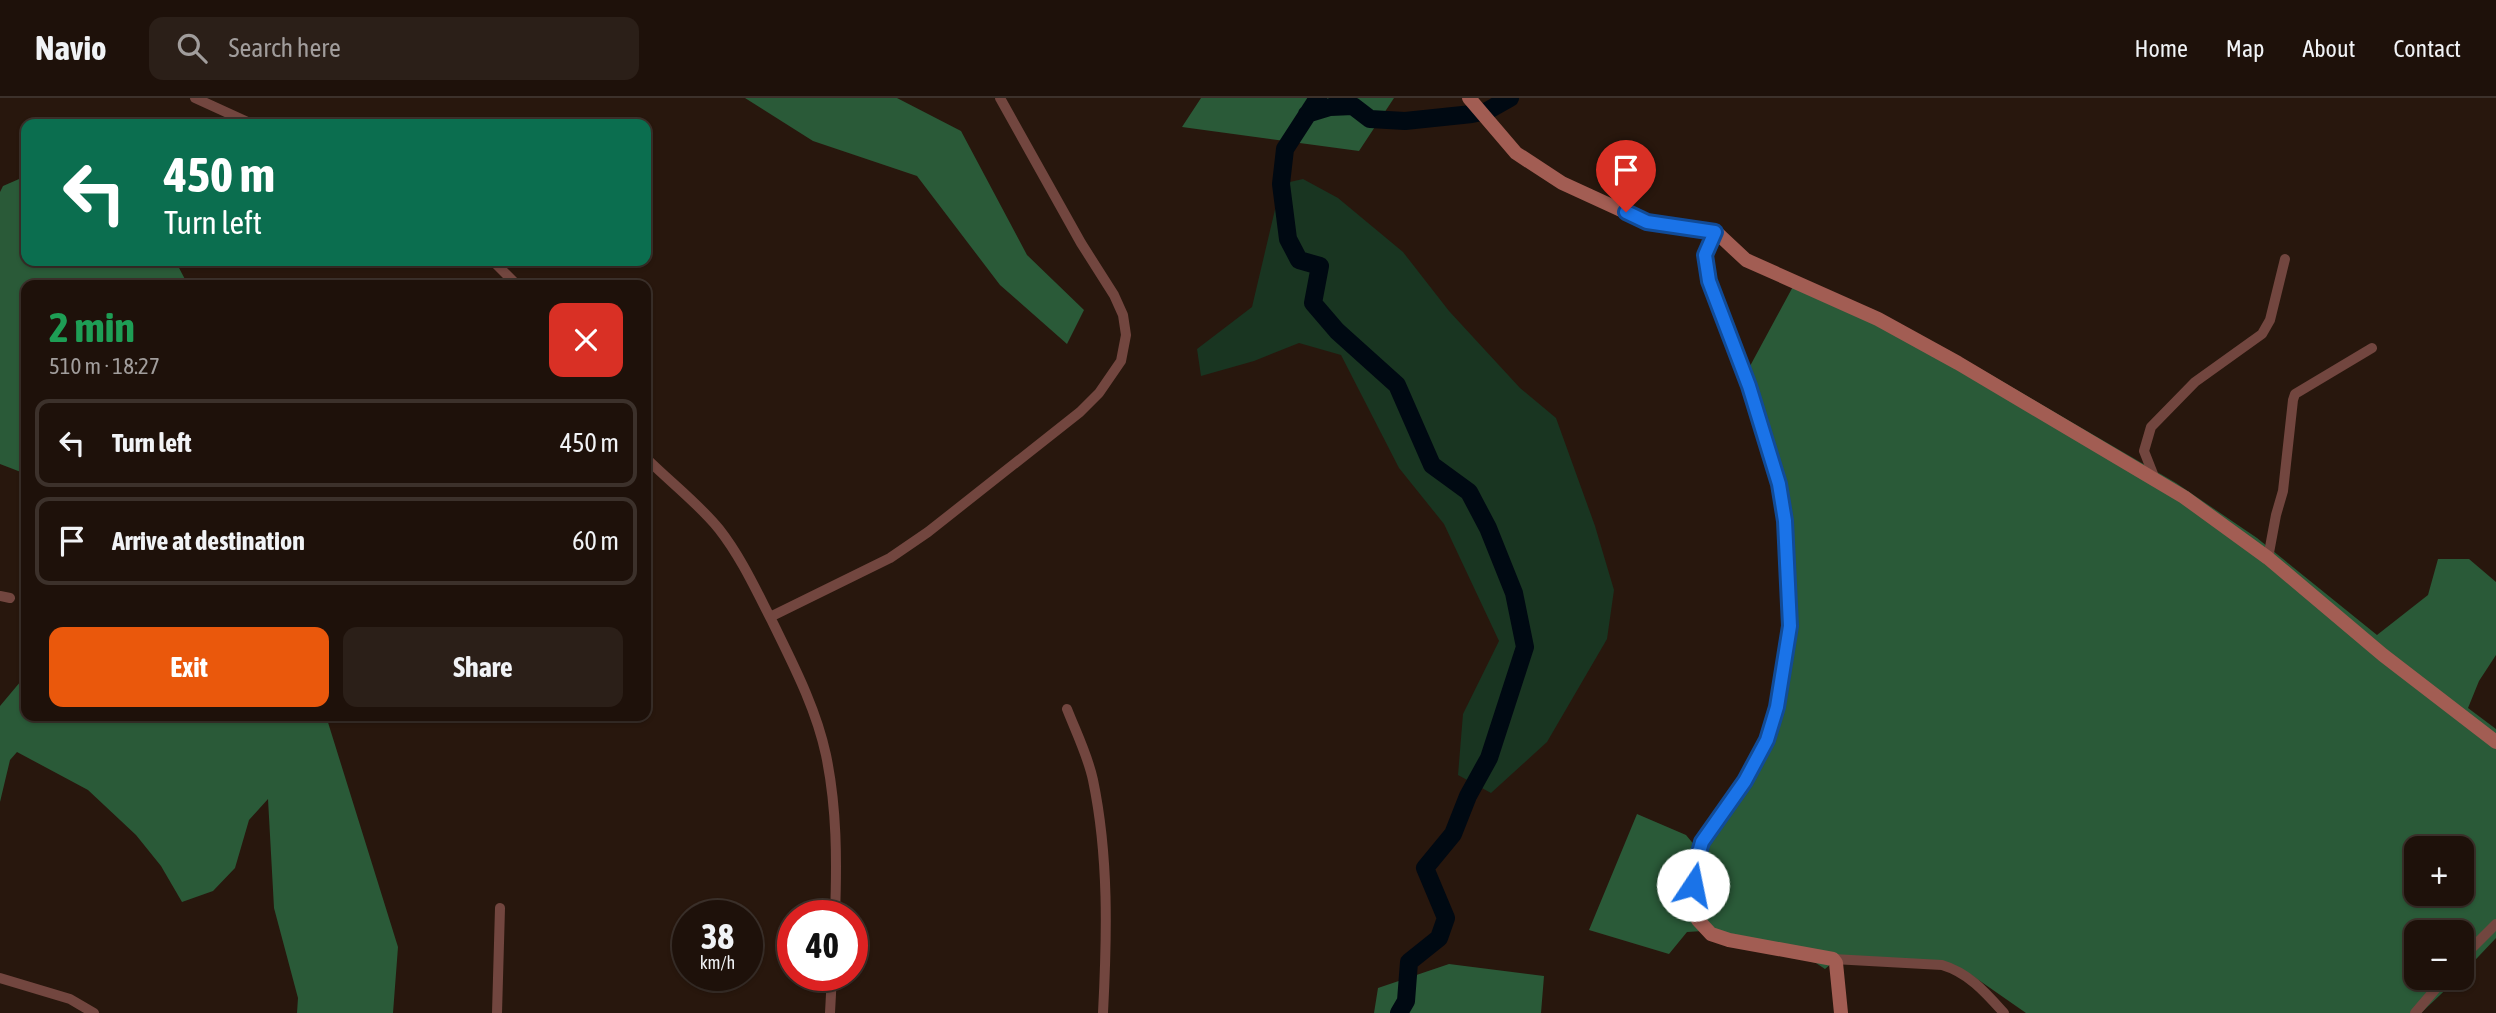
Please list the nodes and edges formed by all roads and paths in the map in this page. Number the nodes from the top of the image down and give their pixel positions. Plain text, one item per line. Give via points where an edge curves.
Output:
1 (195, 98) edge
2 (1000, 98) edge
3 (1469, 100) edge
4 (241, 119) edge
5 (1715, 232) junction
6 (2285, 259) dead end
7 (499, 266) edge
8 (512, 280) edge
9 (2372, 348) dead end
10 (651, 463) edge
11 (2155, 479) junction
12 (2268, 558) junction
13 (770, 617) junction
14 (1067, 709) dead end
15 (2496, 742) edge
16 (835, 900) edge
17 (500, 908) dead end
18 (2496, 924) edge
19 (2474, 946) edge
20 (1833, 959) junction
21 (0, 978) edge
22 (2435, 990) edge
23 (831, 991) edge
24 (94, 1013) edge
25 (497, 1013) edge
26 (830, 1013) edge
27 (1103, 1013) edge
28 (1841, 1013) edge
29 (2004, 1013) edge
30 (2415, 1013) edge

1 - 4 street
2 - 13 street via 1114,295 1126,335 1121,361 1080,412 928,532 890,558
3 - 5 main road via 1516,153 1562,183 1647,222
5 - 11 main road via 1746,260 1878,319
5 - 20 main road via 1705,255 1709,281 1749,386 1779,484 1790,626 1767,740 1702,842 1692,900 1698,920 1711,934
6 - 11 street via 2270,320 2262,334 2195,382 2151,427 2144,451
7 - 8 street
9 - 12 street via 2295,394 2283,491
10 - 13 street via 717,527
11 - 12 main road
12 - 15 main road
13 - 16 street via 815,717 826,754 835,821
14 - 27 street via 1093,779 1100,831 1105,879
17 - 25 street
18 - 19 street
20 - 28 main road
20 - 29 street via 1942,965 1958,970
21 - 24 street via 70,999
22 - 30 street
23 - 26 street

